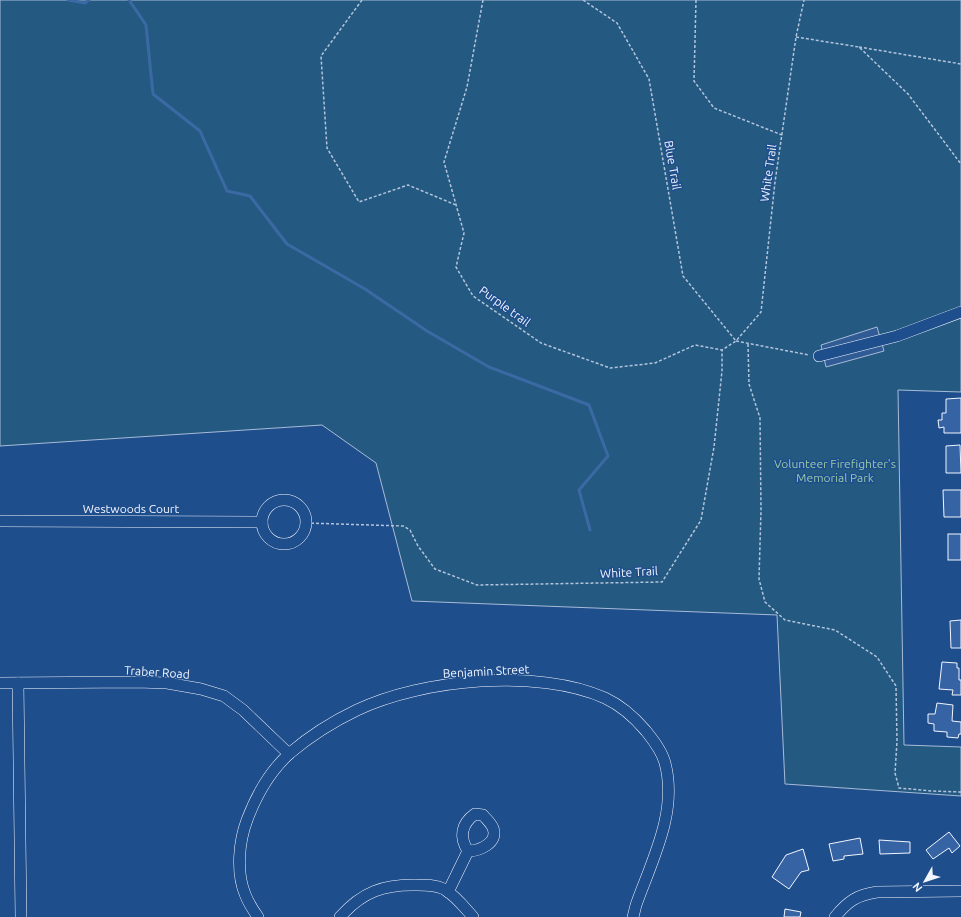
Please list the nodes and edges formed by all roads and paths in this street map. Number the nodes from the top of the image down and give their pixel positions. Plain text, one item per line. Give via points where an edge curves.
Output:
1 (362, 0) edge
2 (483, 0) edge
3 (583, 0) edge
4 (696, 0) edge
5 (804, 0) edge
6 (796, 37) junction
7 (859, 47) junction
8 (961, 64) edge
9 (782, 135) junction
10 (961, 164) edge
11 (456, 205) junction
12 (961, 312) edge
13 (736, 341) junction
14 (748, 344) junction
15 (722, 350) junction
16 (819, 356) joint
17 (0, 521) edge
18 (262, 522) junction
19 (306, 523) junction
20 (0, 683) edge
21 (18, 683) junction
22 (290, 754) junction
23 (961, 792) edge
24 (468, 851) dead end
25 (961, 891) edge
26 (448, 892) junction
27 (21, 917) edge
28 (258, 917) edge
29 (340, 917) edge
30 (473, 917) edge
31 (633, 917) edge
32 (835, 917) edge

1 - 11 path via 321,56 327,148 359,202 408,185
2 - 11 path, Purple trail via 467,87 444,162
3 - 13 path, Blue Trail via 617,23 650,79 683,276
4 - 9 path via 694,81 714,108
5 - 6 path, White Trail
6 - 7 path
6 - 9 path, White Trail
7 - 8 path
7 - 10 path via 908,94
9 - 13 path, White Trail via 761,312
11 - 15 path, Purple trail via 464,232 456,267 473,296 541,343 610,368 656,363 695,345
12 - 16 street via 897,336
13 - 14 path
13 - 15 path
14 - 16 path
14 - 23 path via 749,384 760,418 759,579 765,602 785,620 835,630 877,657 896,686 895,773 899,788
15 - 19 path, White Trail via 714,446 701,520 662,582 477,585 435,569 410,530 403,526
17 - 18 street, Westwoods Court
18 - 19 street via 264,514 274,503 289,501 301,509
18 - 19 street via 270,540 283,544 296,541 305,530
20 - 21 street, Traber Road
21 - 22 street, Traber Road via 137,682 201,689 224,696 243,710
21 - 27 street
22 - 28 street, Benjamin Street via 256,799 243,830 241,876 244,892
22 - 31 street, Benjamin Street via 323,729 358,710 397,695 451,684 517,680 545,682 578,688 606,698 629,714 654,741 665,762 669,783 665,826
24 - 26 street
25 - 32 street via 865,894 848,902
26 - 29 street via 427,885 383,888 361,898
26 - 30 street via 458,899

